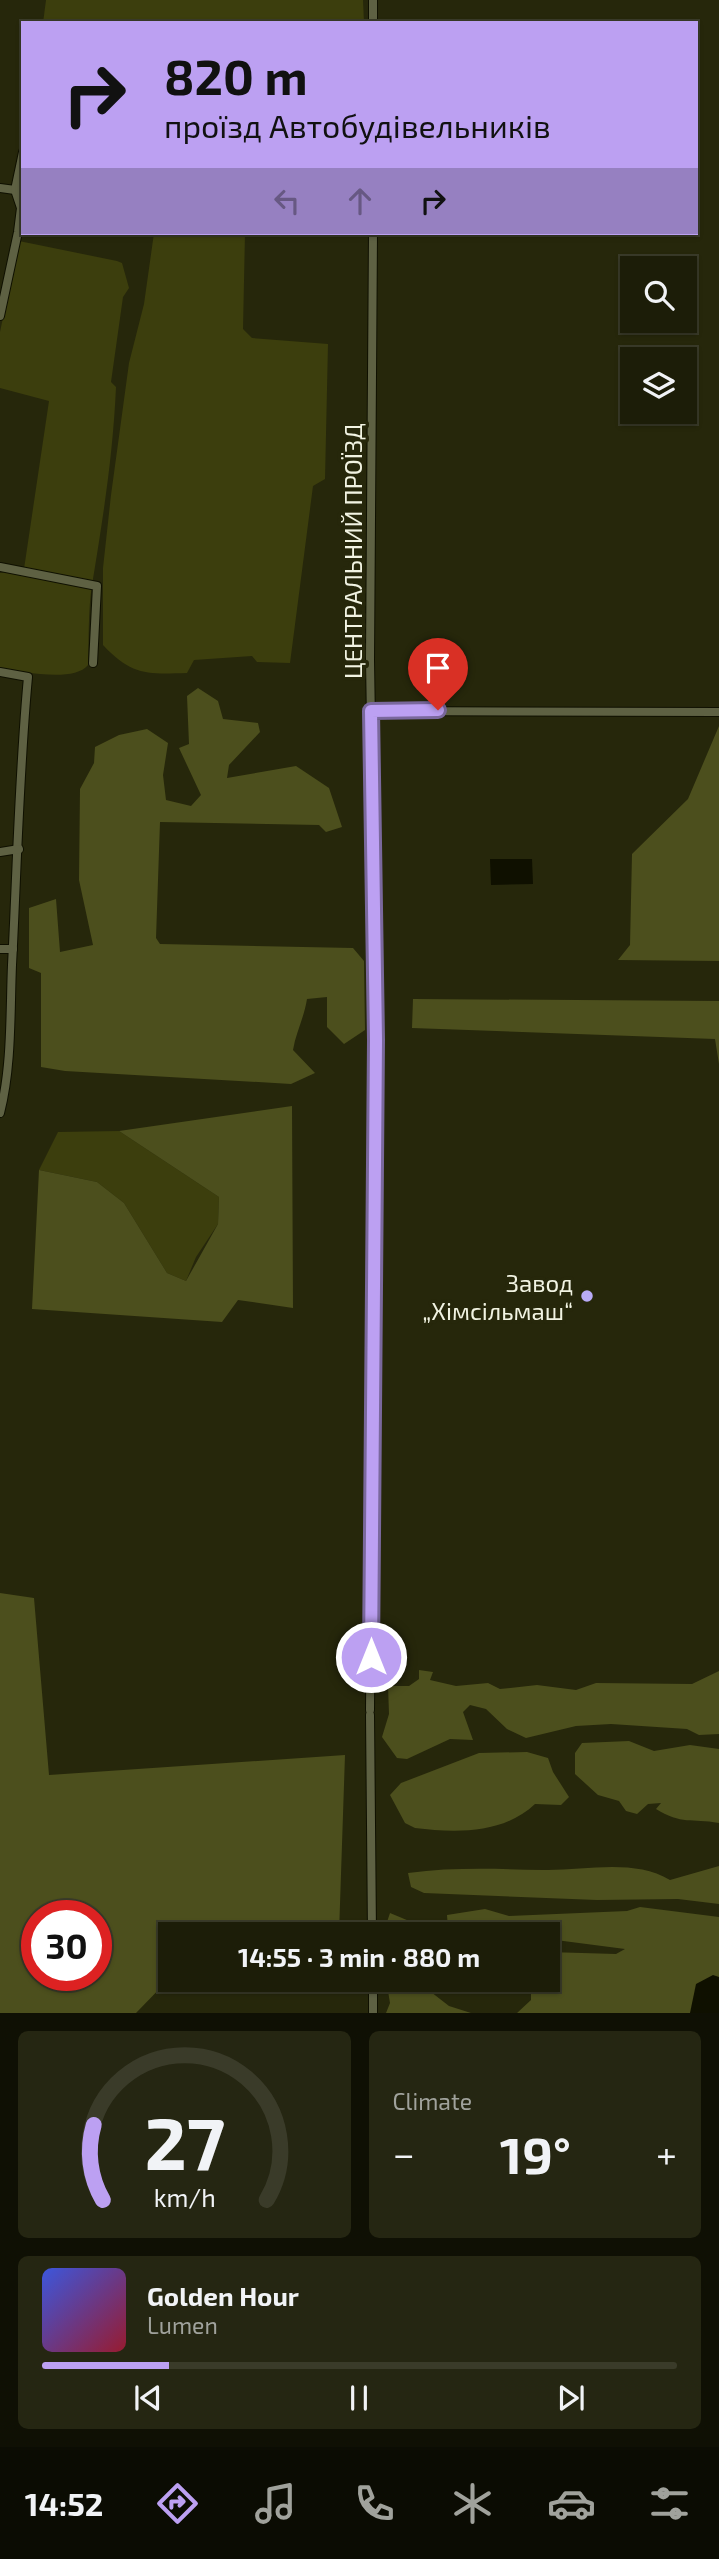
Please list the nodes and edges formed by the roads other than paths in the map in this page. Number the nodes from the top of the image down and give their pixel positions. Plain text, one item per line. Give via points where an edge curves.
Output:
1 (373, 0) edge
2 (373, 21) edge
3 (21, 162) edge
4 (0, 188) edge
5 (15, 190) junction
6 (373, 235) edge
7 (0, 316) edge
8 (0, 567) edge
9 (93, 663) dead end
10 (0, 672) edge
11 (371, 711) junction
12 (719, 712) edge
13 (19, 849) junction
14 (0, 852) edge
15 (0, 949) edge
16 (13, 949) junction
17 (0, 1113) edge
18 (372, 1922) edge
19 (373, 1992) edge
20 (373, 2013) edge

1 - 2 street
3 - 5 street
4 - 5 street
5 - 7 street via 21,208
6 - 11 street, ЦЕНТРАЛЬНИЙ ПРОЇЗД
8 - 9 street via 97,586
10 - 13 street via 29,677 20,761
11 - 12 street
11 - 18 street, ЦЕНТРАЛЬНИЙ ПРОЇЗД via 376,1040
13 - 14 street
13 - 16 street
15 - 16 street
16 - 17 street
19 - 20 street

